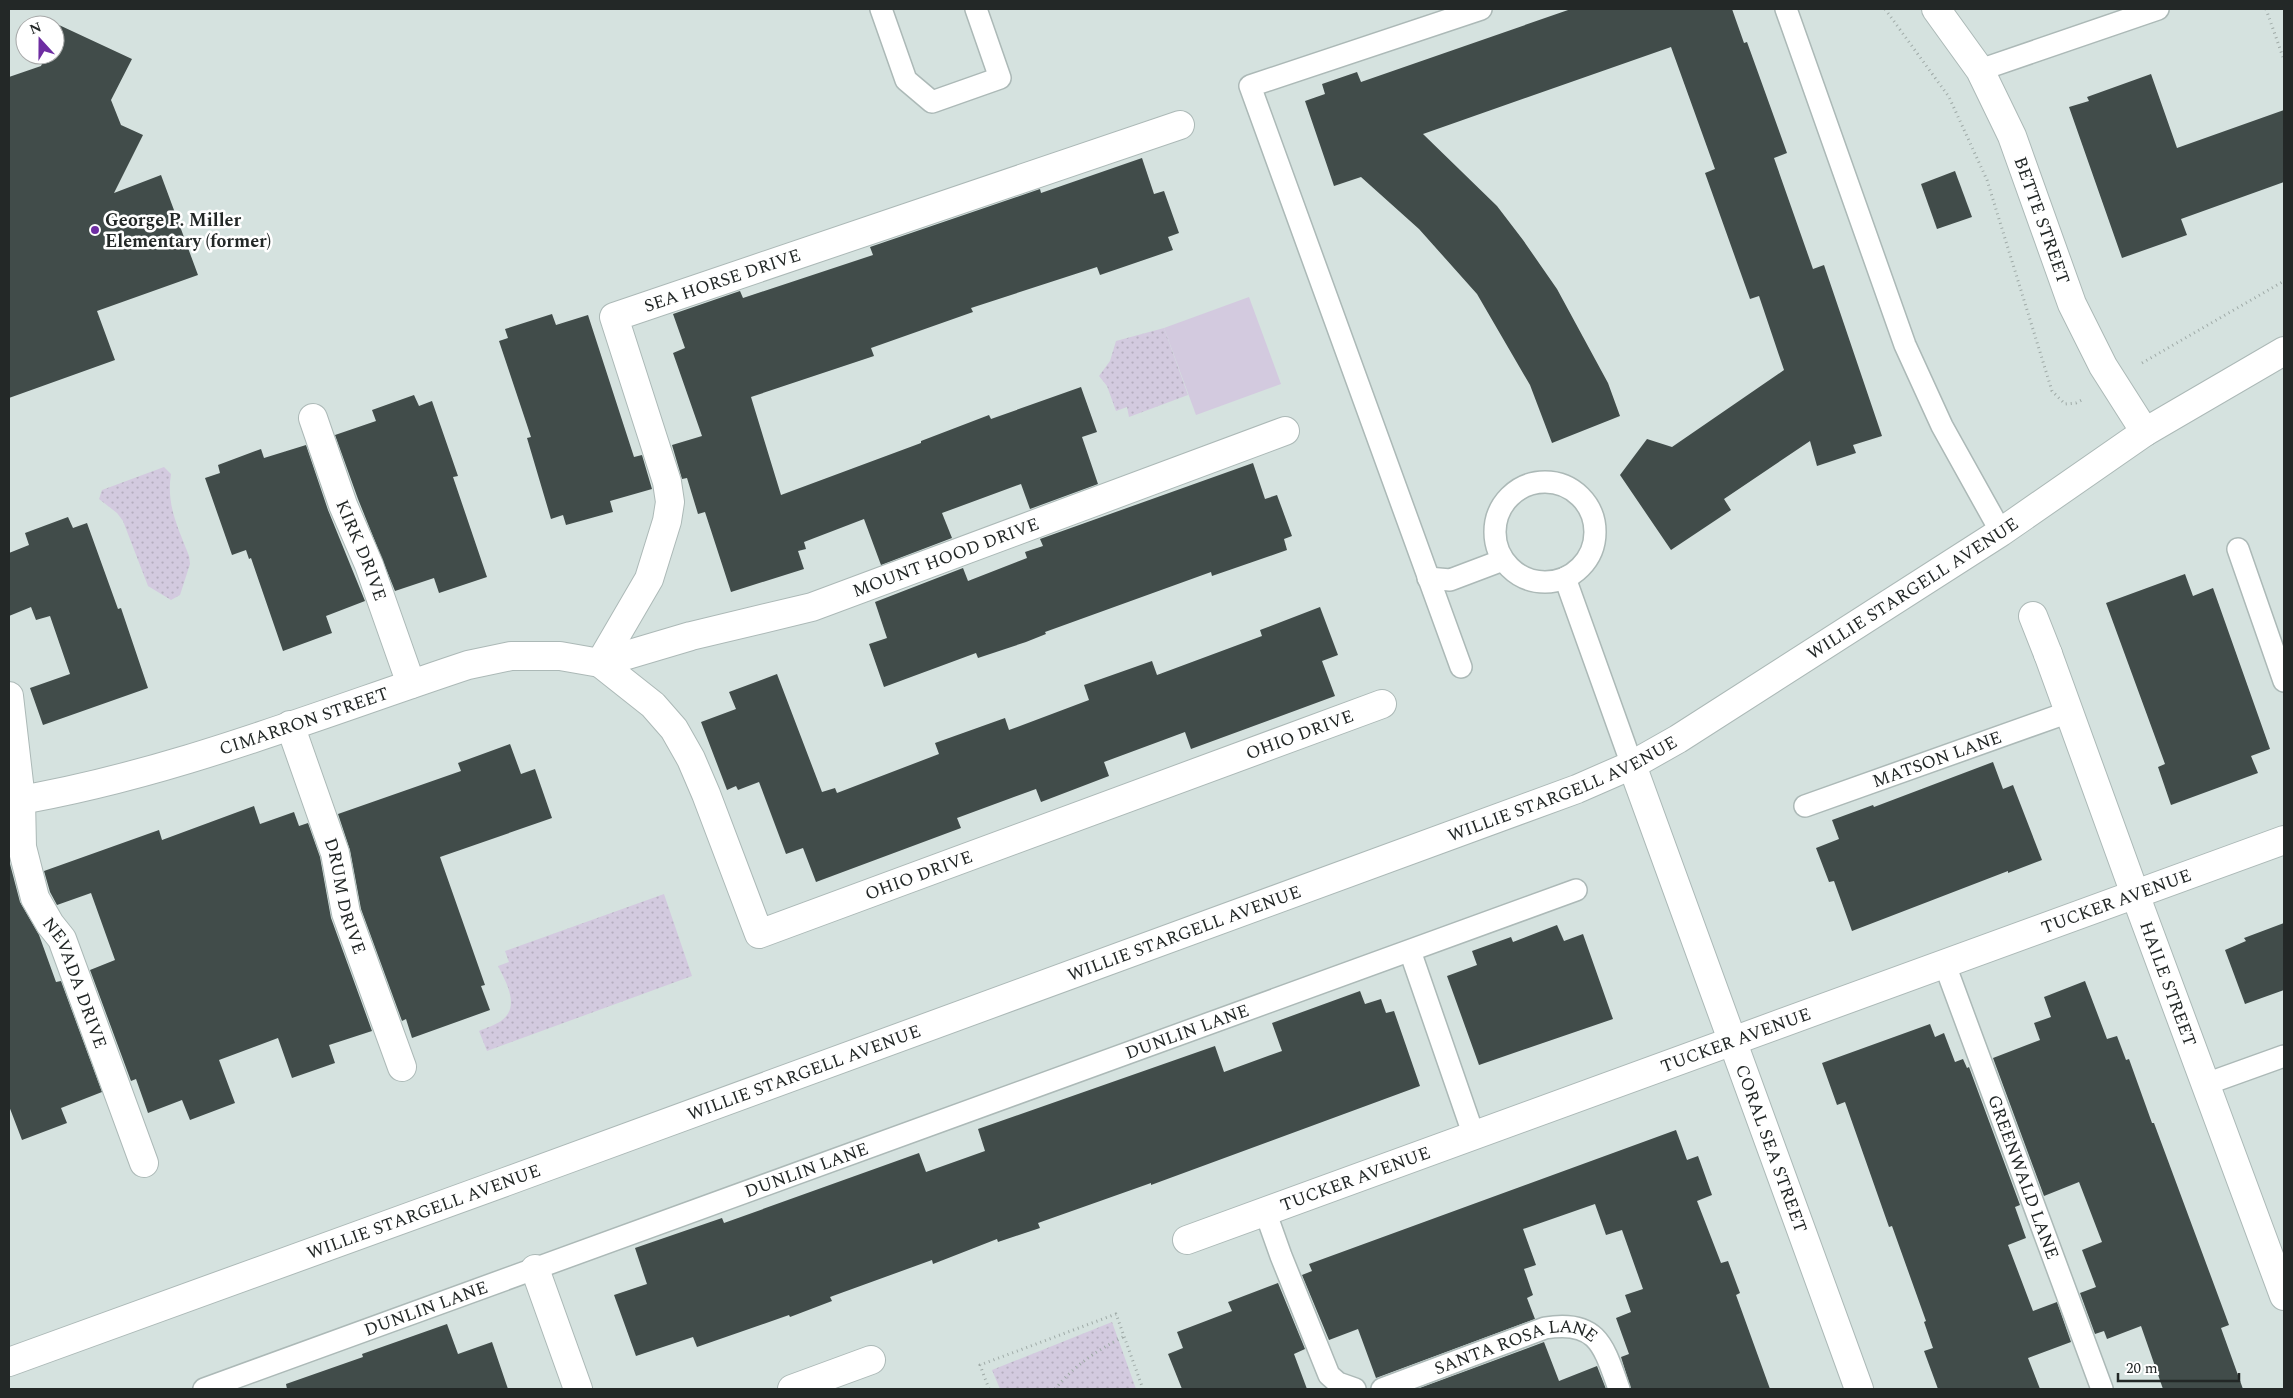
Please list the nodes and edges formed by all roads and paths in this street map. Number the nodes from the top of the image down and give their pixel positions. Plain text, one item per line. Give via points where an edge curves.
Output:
1 (881, 9) edge
2 (976, 9) edge
3 (1481, 9) edge
4 (1786, 9) edge
5 (1886, 9) edge
6 (1936, 9) edge
7 (2158, 9) edge
8 (2266, 9) edge
9 (2284, 60) edge
10 (1980, 70) junction
11 (1180, 125) dead end
12 (2284, 281) edge
13 (2284, 351) edge
14 (2136, 367) dead end
15 (2089, 397) dead end
16 (313, 418) dead end
17 (1285, 431) dead end
18 (2145, 432) junction
19 (2001, 532) junction
20 (2238, 549) dead end
21 (1503, 560) junction
22 (1428, 578) junction
23 (1565, 578) junction
24 (2033, 616) dead end
25 (600, 663) junction
26 (1461, 667) dead end
27 (2284, 681) edge
28 (411, 684) junction
29 (9, 696) edge
30 (1382, 704) dead end
31 (2069, 712) junction
32 (290, 725) junction
33 (1632, 765) junction
34 (15, 801) edge
35 (1805, 806) dead end
36 (2284, 840) edge
37 (1576, 890) dead end
38 (2135, 894) junction
39 (1410, 951) junction
40 (1946, 965) junction
41 (1733, 1041) junction
42 (2284, 1056) edge
43 (402, 1067) dead end
44 (2206, 1084) junction
45 (1474, 1136) junction
46 (144, 1163) dead end
47 (1265, 1211) junction
48 (1187, 1240) dead end
49 (2278, 1261) edge
50 (534, 1270) junction
51 (2284, 1296) edge
52 (1125, 1336) junction
53 (871, 1360) dead end
54 (9, 1362) edge
55 (804, 1387) edge
56 (204, 1389) edge
57 (578, 1389) edge
58 (989, 1389) edge
59 (1055, 1389) edge
60 (1143, 1389) edge
61 (1355, 1389) edge
62 (1382, 1389) edge
63 (1619, 1389) edge
64 (1859, 1389) edge
65 (2102, 1389) edge

1 - 2 lane via 906,80 932,102 1000,78
3 - 22 lane via 1250,86
4 - 19 lane via 1905,345 1942,426
5 - 15 path via 1949,97 1987,180 2052,391 2064,404
6 - 10 street, BETTE STREET
7 - 10 lane
8 - 9 path
10 - 18 street, BETTE STREET via 2012,136 2072,304 2103,366
11 - 25 street, SEA HORSE DRIVE via 614,317 667,482 670,502 649,579
12 - 14 path
13 - 18 street, WILLIE STARGELL AVENUE
16 - 28 street, KIRK DRIVE via 342,505 369,566
17 - 25 street, MOUNT HOOD DRIVE via 812,607 691,636
18 - 19 street, WILLIE STARGELL AVENUE
19 - 33 street, WILLIE STARGELL AVENUE via 1678,739
20 - 27 lane
21 - 22 lane via 1450,580
21 - 23 lane via 1524,578 1538,582
21 - 23 lane via 1495,544 1494,527 1510,496 1533,483 1559,483 1574,491 1587,504 1594,520 1595,537 1590,554 1580,568
22 - 26 lane
23 - 33 lane
24 - 31 street, HAILE STREET
25 - 28 street, CIMARRON STREET via 560,656 511,656 468,665
25 - 30 street, OHIO DRIVE via 653,704 691,759 758,934
28 - 32 street, CIMARRON STREET
29 - 34 street, NEVADA DRIVE
31 - 35 lane, MATSON LANE
31 - 38 street, HAILE STREET
32 - 34 street, CIMARRON STREET via 182,762
32 - 43 street, DRUM DRIVE via 335,853 346,913
33 - 41 street, CORAL SEA STREET
33 - 54 street, WILLIE STARGELL AVENUE via 1568,792
34 - 46 street, NEVADA DRIVE via 35,898 62,939
36 - 38 street, TUCKER AVENUE
37 - 39 lane, DUNLIN LANE
38 - 40 street, TUCKER AVENUE
38 - 44 street, HAILE STREET
39 - 45 lane
39 - 50 lane, DUNLIN LANE
40 - 41 street, TUCKER AVENUE
40 - 65 lane, GREENWALD LANE
41 - 45 street, TUCKER AVENUE
41 - 64 street, CORAL SEA STREET
42 - 44 lane
44 - 49 street, HAILE STREET
45 - 47 street, TUCKER AVENUE
47 - 48 street, TUCKER AVENUE
47 - 61 lane via 1329,1375 1338,1383
49 - 51 street, HAILE STREET
50 - 56 lane, DUNLIN LANE
50 - 57 street
52 - 58 path via 1116,1314 980,1365
52 - 59 path via 1093,1354 1067,1374
52 - 60 path
53 - 55 street
62 - 63 lane, SANTA ROSA LANE via 1545,1328 1562,1326 1586,1332 1598,1340 1605,1349

